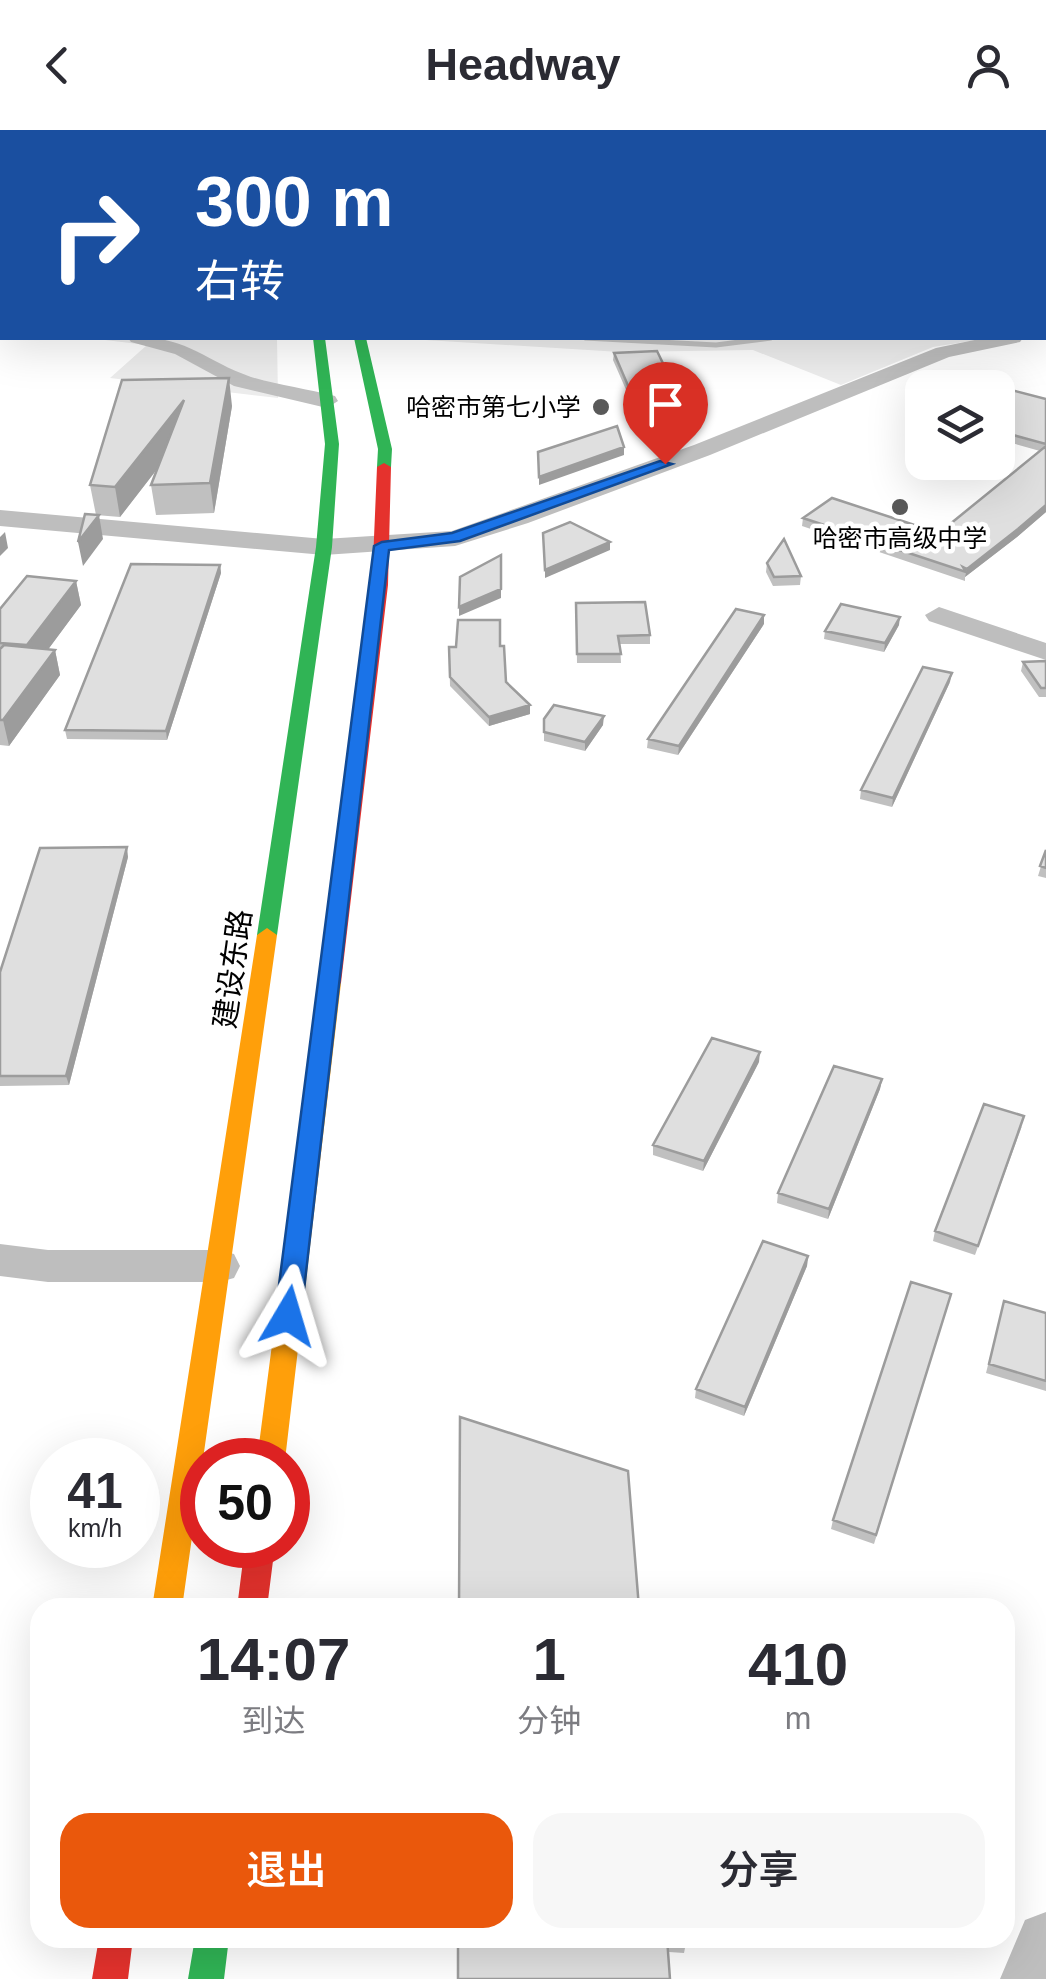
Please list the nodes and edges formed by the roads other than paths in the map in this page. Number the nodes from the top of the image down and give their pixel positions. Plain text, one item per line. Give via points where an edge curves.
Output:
1 (145, 340) edge
2 (319, 340) edge
3 (1002, 340) edge
4 (361, 349) edge
5 (327, 401) junction
6 (0, 518) edge
7 (382, 546) junction
8 (324, 548) junction
9 (938, 614) dead end
10 (1046, 652) edge
11 (0, 1260) edge
12 (219, 1266) junction
13 (273, 1438) edge
14 (257, 1568) edge
15 (169, 1598) edge
16 (253, 1598) edge
17 (1046, 1942) edge
18 (115, 1948) edge
19 (211, 1948) edge
20 (110, 1979) edge
21 (206, 1979) edge
22 (1030, 1979) edge

1 - 5 street via 182,350 242,382
2 - 5 main road, 建设东路
3 - 7 street via 943,352 519,518 455,538
4 - 7 main road via 385,449
5 - 8 main road, 建设东路 via 332,458
6 - 8 street
7 - 8 street
7 - 13 main road
8 - 12 main road, 建设东路
9 - 10 street
11 - 12 street
12 - 15 main road, 建设东路
14 - 16 main road
17 - 22 street
18 - 20 main road
19 - 21 main road

